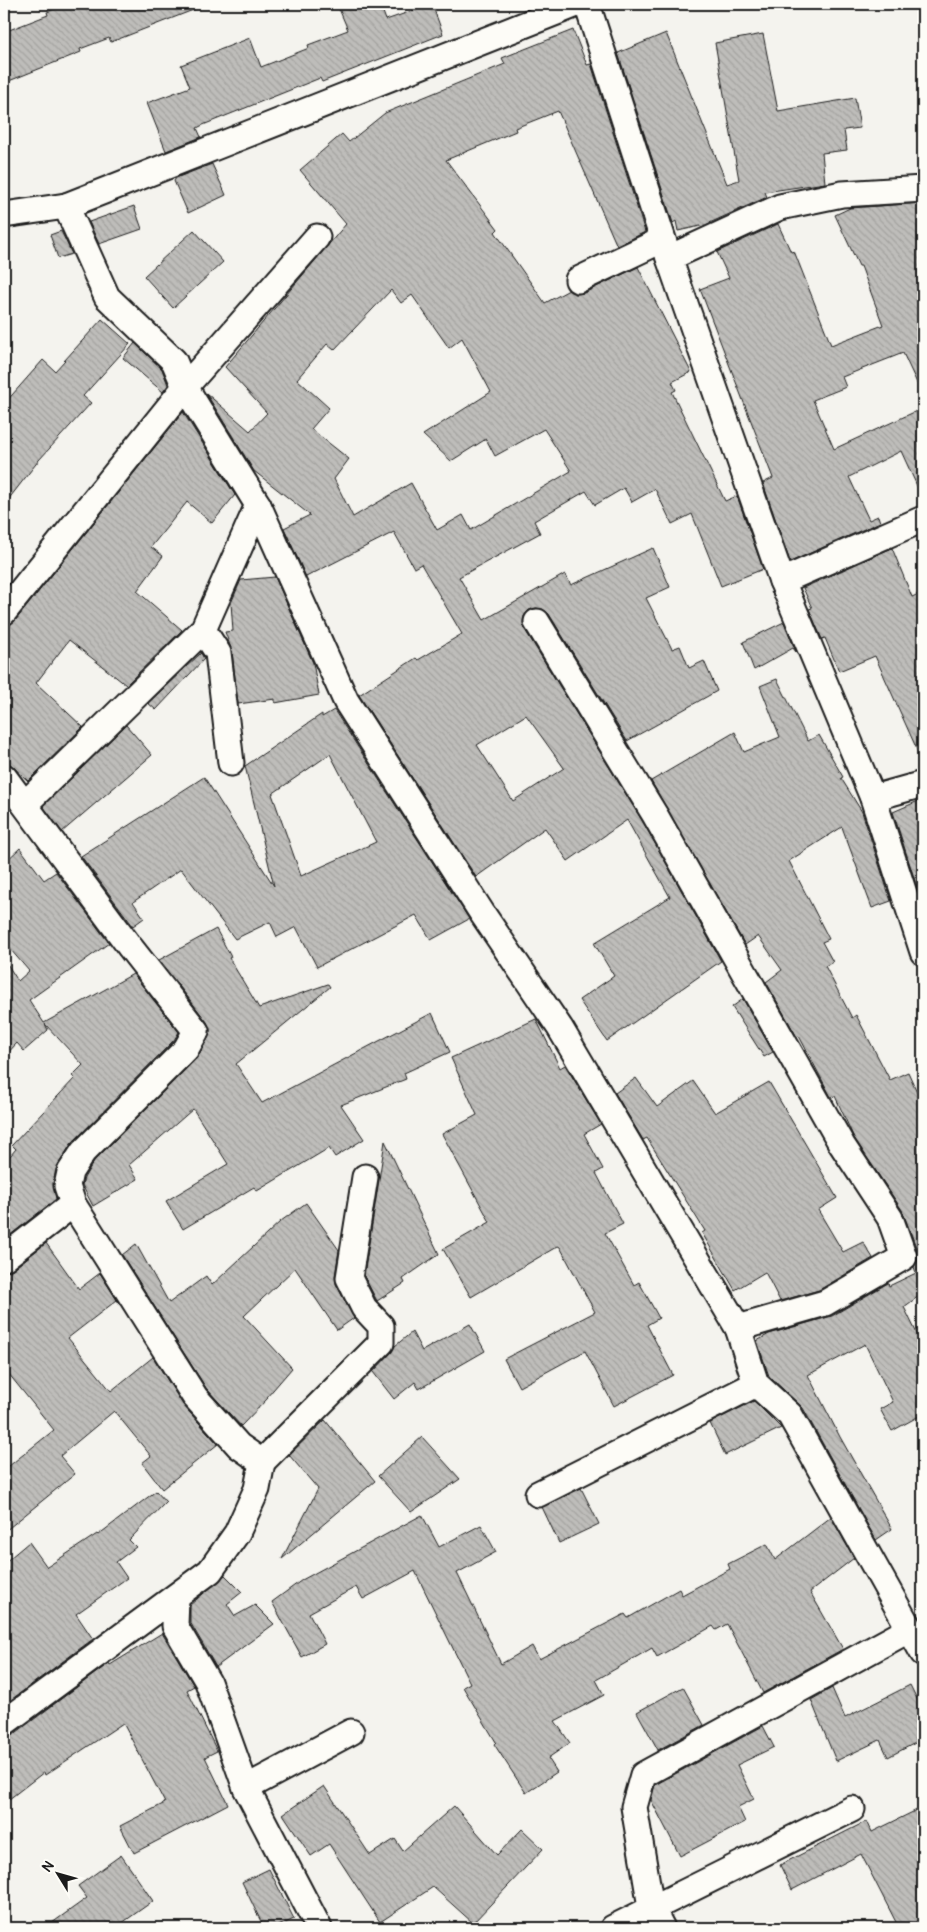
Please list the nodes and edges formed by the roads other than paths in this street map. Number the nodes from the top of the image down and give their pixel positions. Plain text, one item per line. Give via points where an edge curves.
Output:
1 (577, 4) edge
2 (587, 4) edge
3 (923, 189) edge
4 (66, 206) junction
5 (4, 215) edge
6 (317, 237) dead end
7 (665, 249) junction
8 (578, 280) dead end
9 (185, 387) junction
10 (258, 505) junction
11 (923, 519) edge
12 (782, 581) junction
13 (4, 612) edge
14 (537, 622) dead end
15 (203, 630) junction
16 (231, 763) dead end
17 (4, 776) edge
18 (923, 784) edge
19 (872, 798) junction
20 (25, 804) junction
21 (922, 946) edge
22 (365, 1177) dead end
23 (73, 1204) junction
24 (4, 1258) edge
25 (738, 1328) junction
26 (756, 1384) junction
27 (262, 1462) junction
28 (538, 1494) dead end
29 (176, 1597) junction
30 (910, 1629) junction
31 (923, 1653) edge
32 (4, 1723) edge
33 (352, 1732) dead end
34 (246, 1788) junction
35 (852, 1810) dead end
36 (656, 1918) edge
37 (319, 1928) edge
38 (613, 1928) edge

1 - 4 street
2 - 7 street
3 - 7 street via 842,194 780,207
4 - 5 street
4 - 9 street via 107,297 174,361
6 - 9 street
7 - 8 street
7 - 12 street
9 - 10 street
9 - 13 street
10 - 15 street
10 - 25 street via 346,701 482,914 560,1028
11 - 12 street
12 - 19 street
14 - 25 street via 655,815 842,1145 890,1218 904,1256 825,1303
15 - 16 street via 218,653
15 - 20 street
17 - 20 street
18 - 19 street
19 - 21 street
20 - 23 street via 196,1031 186,1049 83,1152 70,1172 66,1186
22 - 27 street via 349,1278 364,1308 381,1326 381,1343
23 - 24 street
23 - 27 street via 195,1397 239,1446
25 - 26 street
26 - 28 street
26 - 30 street via 790,1415
27 - 29 street via 256,1490 237,1533 210,1570
29 - 32 street
29 - 34 street via 175,1626 208,1682
30 - 31 street
30 - 36 street via 643,1775 634,1807
33 - 34 street
34 - 37 street
35 - 36 street
36 - 38 street

